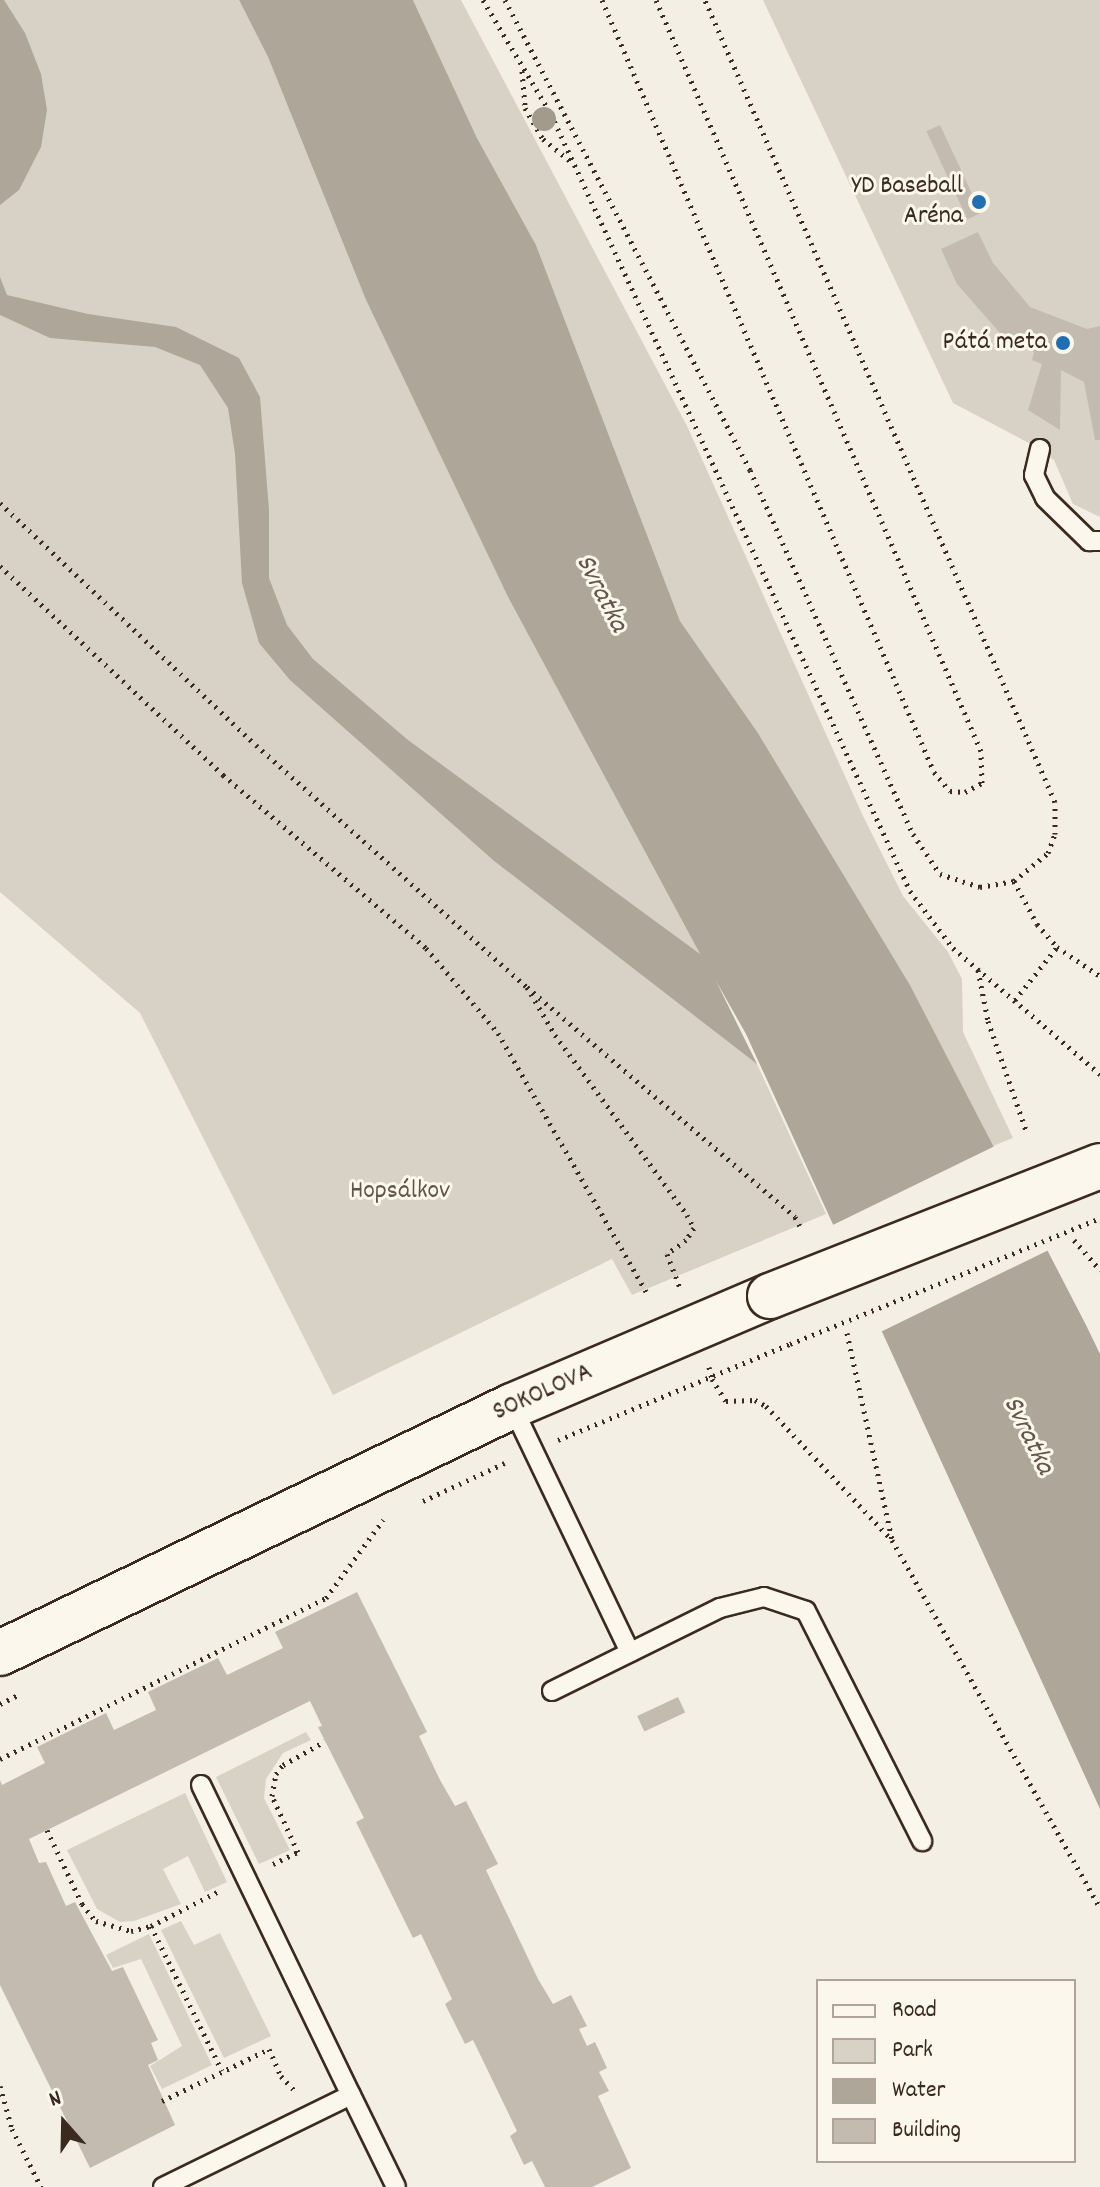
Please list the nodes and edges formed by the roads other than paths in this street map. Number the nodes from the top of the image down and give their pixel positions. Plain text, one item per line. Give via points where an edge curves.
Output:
1 (1040, 449) dead end
2 (1100, 541) edge
3 (1100, 1166) edge
4 (512, 1406) junction
5 (630, 1652) junction
6 (0, 1653) edge
7 (552, 1691) dead end
8 (201, 1785) dead end
9 (922, 1841) dead end
10 (351, 2095) junction
11 (163, 2187) edge
12 (396, 2187) edge

1 - 2 lane via 1034,475 1045,498 1089,541
3 - 4 street, SOKOLOVA, bridge via 770,1296
4 - 5 lane
4 - 6 street, SOKOLOVA
5 - 7 lane
5 - 9 lane via 720,1608 764,1597 806,1611
8 - 10 lane
10 - 11 lane
10 - 12 lane

